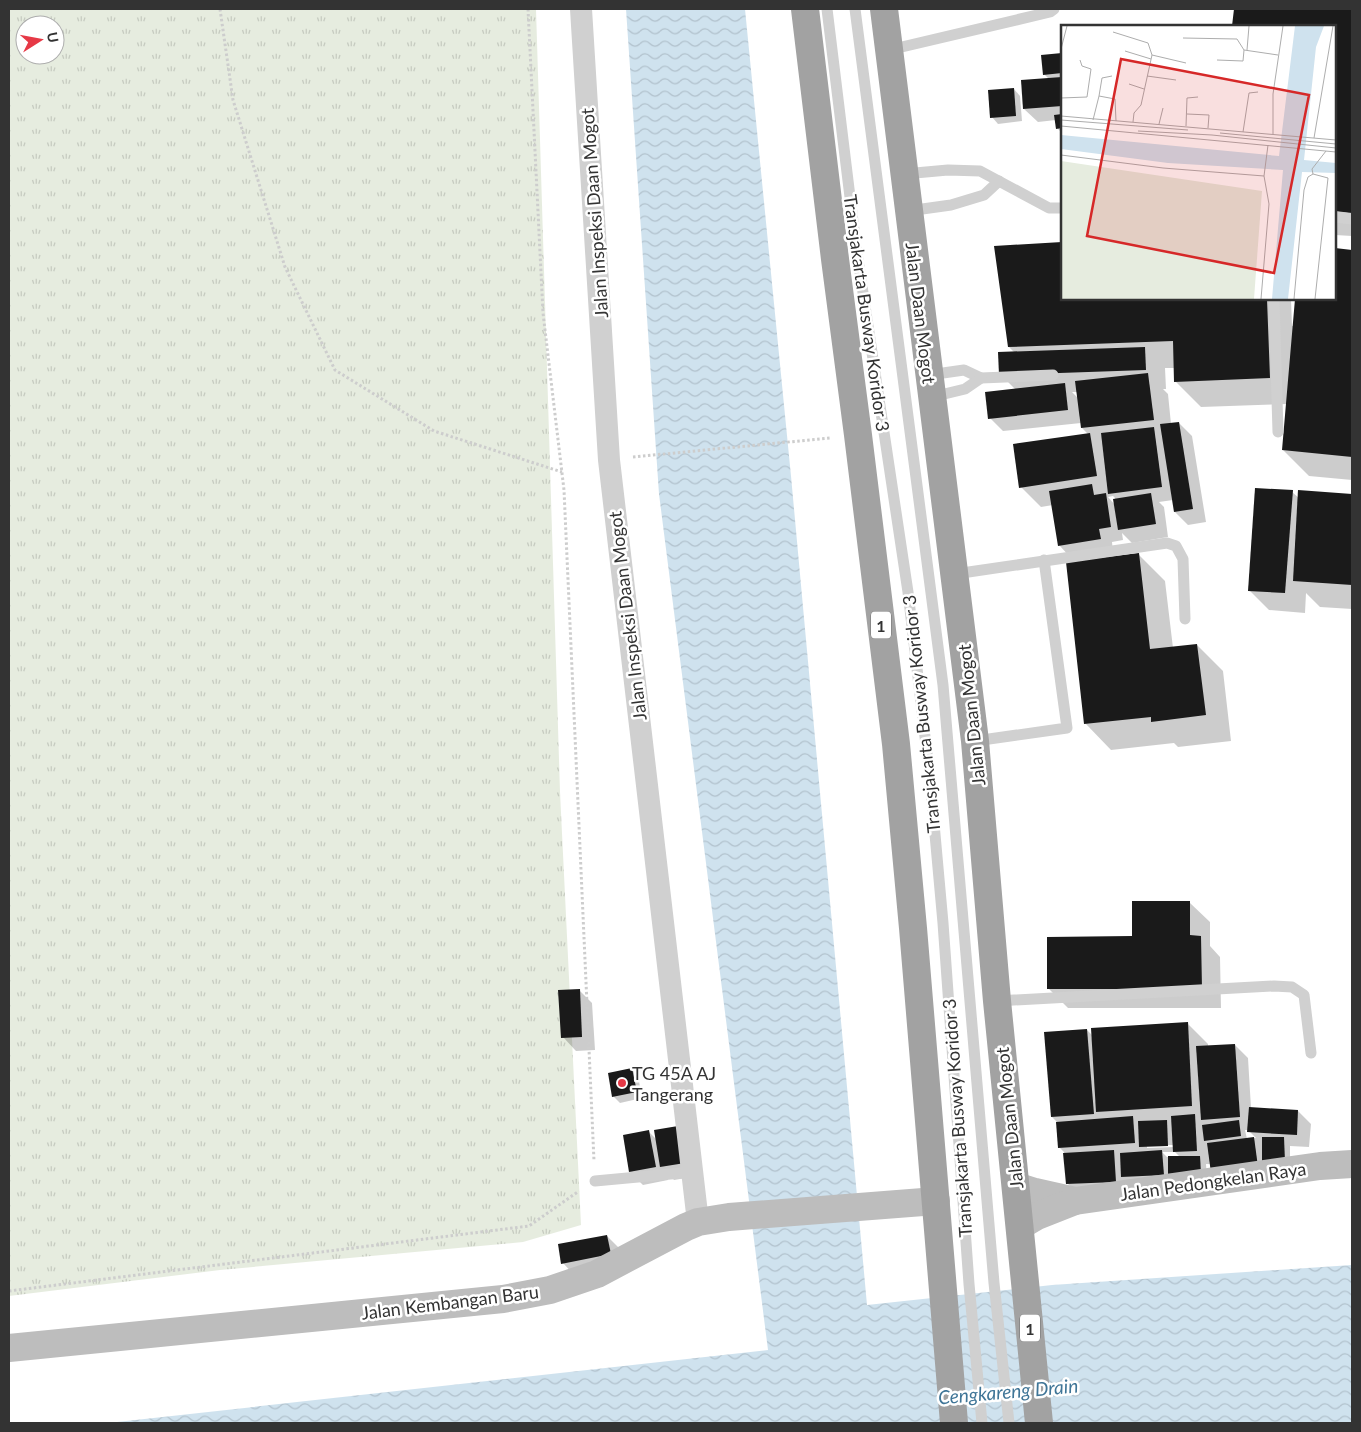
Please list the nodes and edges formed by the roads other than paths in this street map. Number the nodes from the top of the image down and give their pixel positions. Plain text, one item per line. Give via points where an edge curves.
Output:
1 (581, 9) edge
2 (805, 9) edge
3 (827, 9) edge
4 (855, 9) edge
5 (884, 9) edge
6 (1054, 9) edge
7 (889, 50) junction
8 (904, 174) junction
9 (999, 181) junction
10 (1061, 208) edge
11 (908, 211) junction
12 (1336, 218) edge
13 (1352, 219) edge
14 (1274, 300) edge
15 (1053, 376) dead end
16 (981, 378) junction
17 (931, 386) junction
18 (1278, 432) dead end
19 (1044, 560) junction
20 (955, 574) junction
21 (1185, 619) dead end
22 (975, 741) junction
23 (997, 1001) junction
24 (1311, 1052) dead end
25 (1352, 1164) edge
26 (692, 1172) junction
27 (595, 1181) road end
28 (1016, 1186) junction
29 (1075, 1200) junction
30 (936, 1201) junction
31 (698, 1222) junction
32 (1020, 1229) junction
33 (9, 1348) edge
34 (954, 1423) edge
35 (982, 1423) edge
36 (1010, 1423) edge
37 (1039, 1423) edge

1 - 26 street, Jalan Inspeksi Daan Mogot via 609,460
2 - 30 highway, 1 via 896,744
3 - 35 lane, Transjakarta Busway Koridor 3 via 856,246 908,592 930,779
4 - 36 lane, Transjakarta Busway Koridor 3 via 943,685 994,1283
5 - 7 highway, Jalan Daan Mogot / 1
6 - 7 lane
7 - 8 highway, Jalan Daan Mogot / 1
8 - 9 lane via 948,170 980,172
8 - 11 highway, Jalan Daan Mogot / 1
9 - 10 lane via 1049,208
9 - 11 lane via 976,198
11 - 17 highway, Jalan Daan Mogot / 1
12 - 13 lane
14 - 18 lane
15 - 16 lane
16 - 17 lane via 965,389
16 - 17 lane via 964,370
17 - 20 highway, Jalan Daan Mogot / 1
19 - 20 lane
19 - 21 lane via 1166,542 1176,546 1183,559
19 - 22 lane via 1068,728
20 - 22 highway, Jalan Daan Mogot / 1
22 - 23 highway, Jalan Daan Mogot / 1
23 - 24 lane via 1292,987 1304,995
23 - 28 highway, Jalan Daan Mogot / 1
25 - 29 main road, Jalan Pedongkelan Raya
26 - 27 lane
26 - 31 street, Jalan Inspeksi Daan Mogot
28 - 29 main road, Jalan Pedongkelan Raya
28 - 32 highway, Jalan Daan Mogot / 1
29 - 32 main road, Jalan Pedongkelan Raya via 1037,1216
30 - 31 main road, Jalan Kembangan Baru
30 - 34 highway, 1
31 - 33 main road, Jalan Kembangan Baru via 597,1274 550,1290 503,1299
32 - 37 highway, Jalan Daan Mogot / 1

